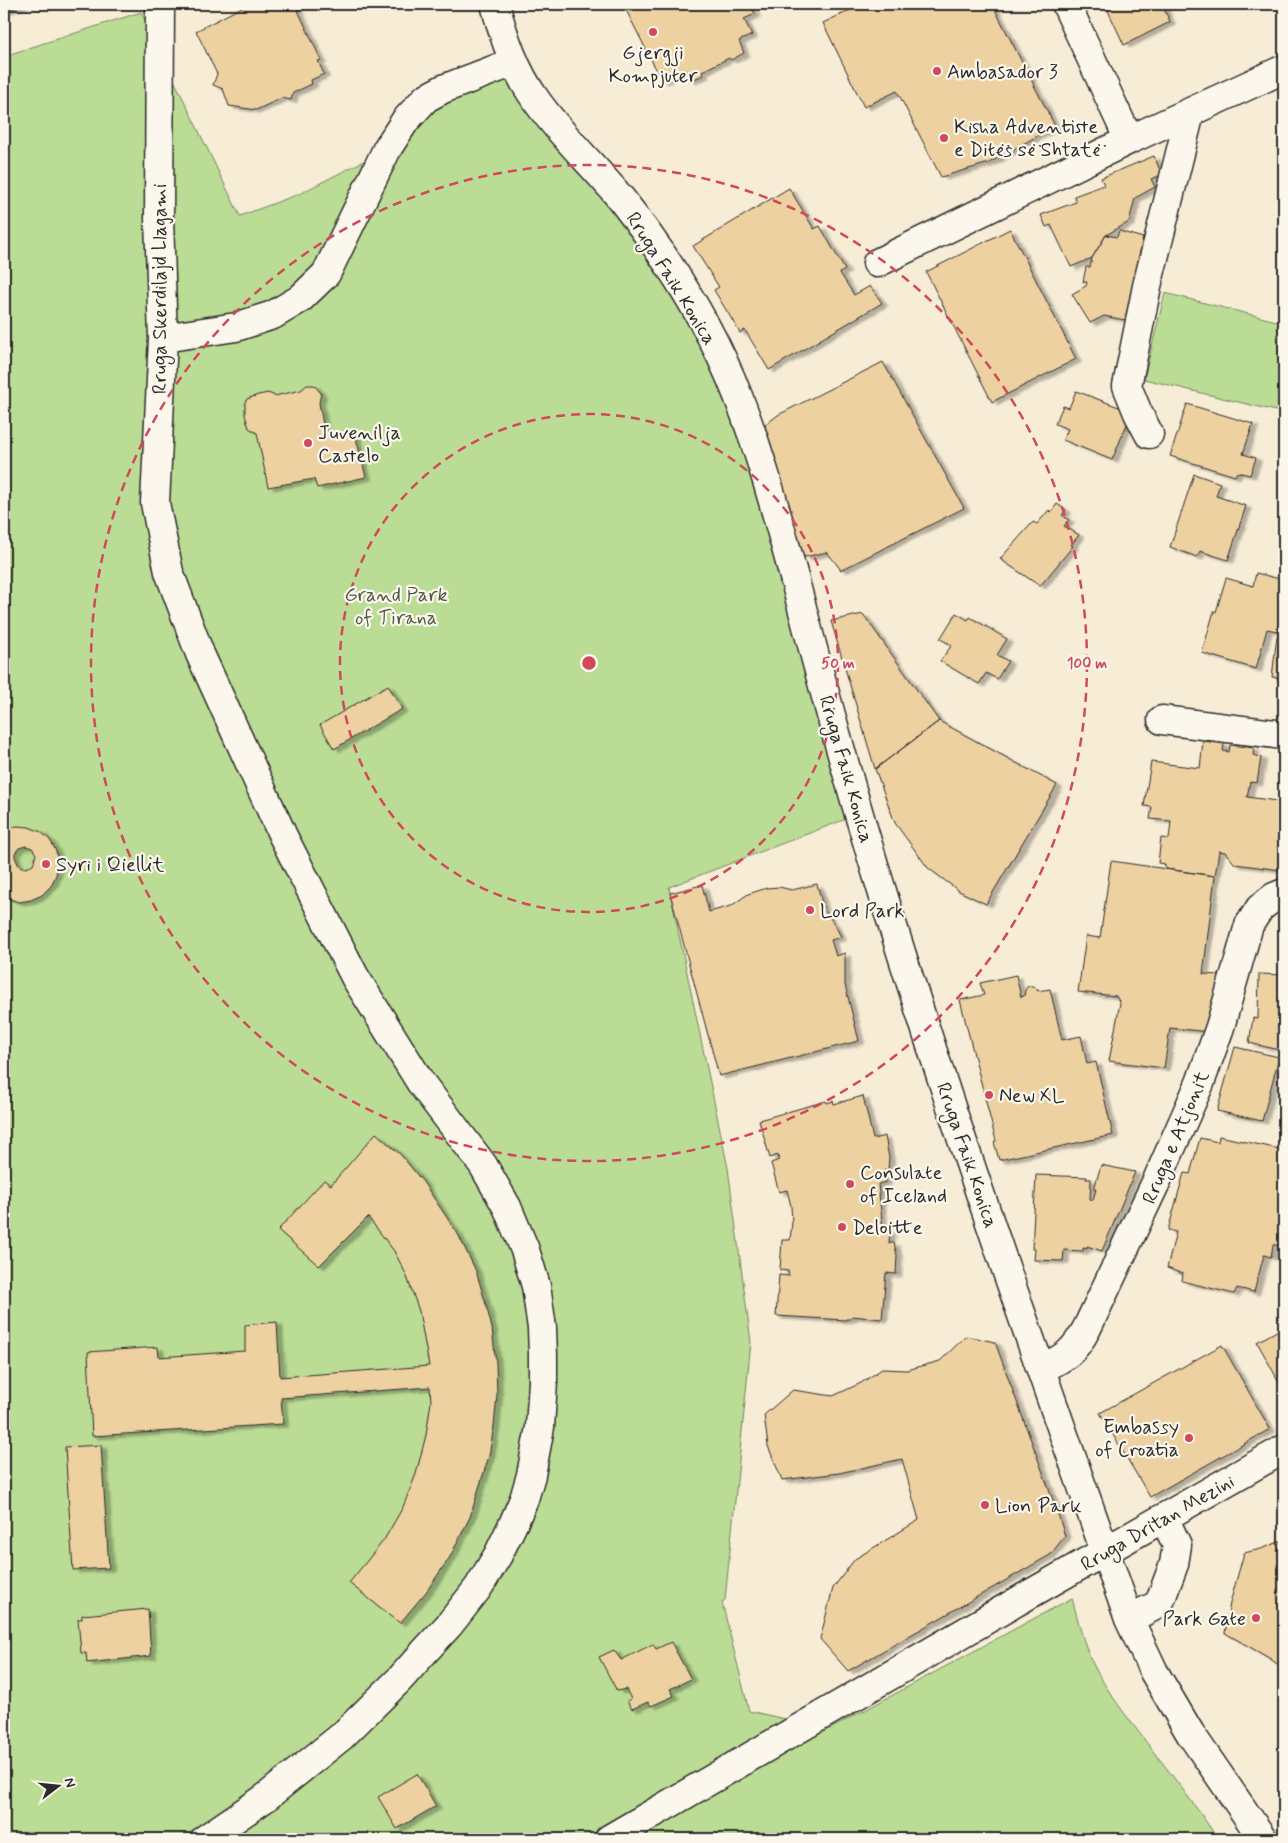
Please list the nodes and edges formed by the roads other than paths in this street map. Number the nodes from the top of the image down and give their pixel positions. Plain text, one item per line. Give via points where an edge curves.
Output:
1 (160, 4) edge
2 (495, 4) edge
3 (1066, 4) edge
4 (514, 62) junction
5 (1284, 69) edge
6 (1190, 113) junction
7 (1129, 140) junction
8 (878, 263) dead end
9 (163, 338) junction
10 (1149, 434) dead end
11 (1162, 720) dead end
12 (1284, 735) edge
13 (1284, 893) edge
14 (1042, 1369) junction
15 (1284, 1449) edge
16 (1164, 1518) junction
17 (1106, 1552) junction
18 (1130, 1620) junction
19 (205, 1839) edge
20 (609, 1839) edge
21 (1263, 1839) edge

1 - 9 street, Rruga Skerdilajd Llagami via 159,219
2 - 4 street, Rruga Faik Konica
3 - 7 street
4 - 9 street via 426,98 405,121 387,149 326,274 300,299 273,315 236,327
4 - 14 street, Rruga Faik Konica via 538,103 644,231 694,306 731,377 774,498 878,879
5 - 6 street
6 - 7 street
6 - 10 street via 1147,286 1127,386
7 - 8 street
9 - 19 street, Rruga Skerdilajd Llagami via 155,503 169,572 200,654 283,836 355,977 421,1083 483,1165 507,1207 536,1286 544,1382 536,1454 524,1499 498,1555 478,1588 449,1625 363,1716 301,1770
11 - 12 street
13 - 14 street, Rruga e Atjonit via 1260,908 1249,925 1203,1075 1087,1328 1075,1348 1064,1358
14 - 17 street, Rruga Faik Konica
15 - 16 street, Rruga Dritan Mezini
16 - 17 street, Rruga Dritan Mezini
16 - 18 street via 1177,1546 1169,1580 1159,1604
17 - 18 street, Rruga Faik Konica
17 - 20 street, Rruga Dritan Mezini
18 - 21 street, Rruga Faik Konica via 1154,1672 1190,1733

